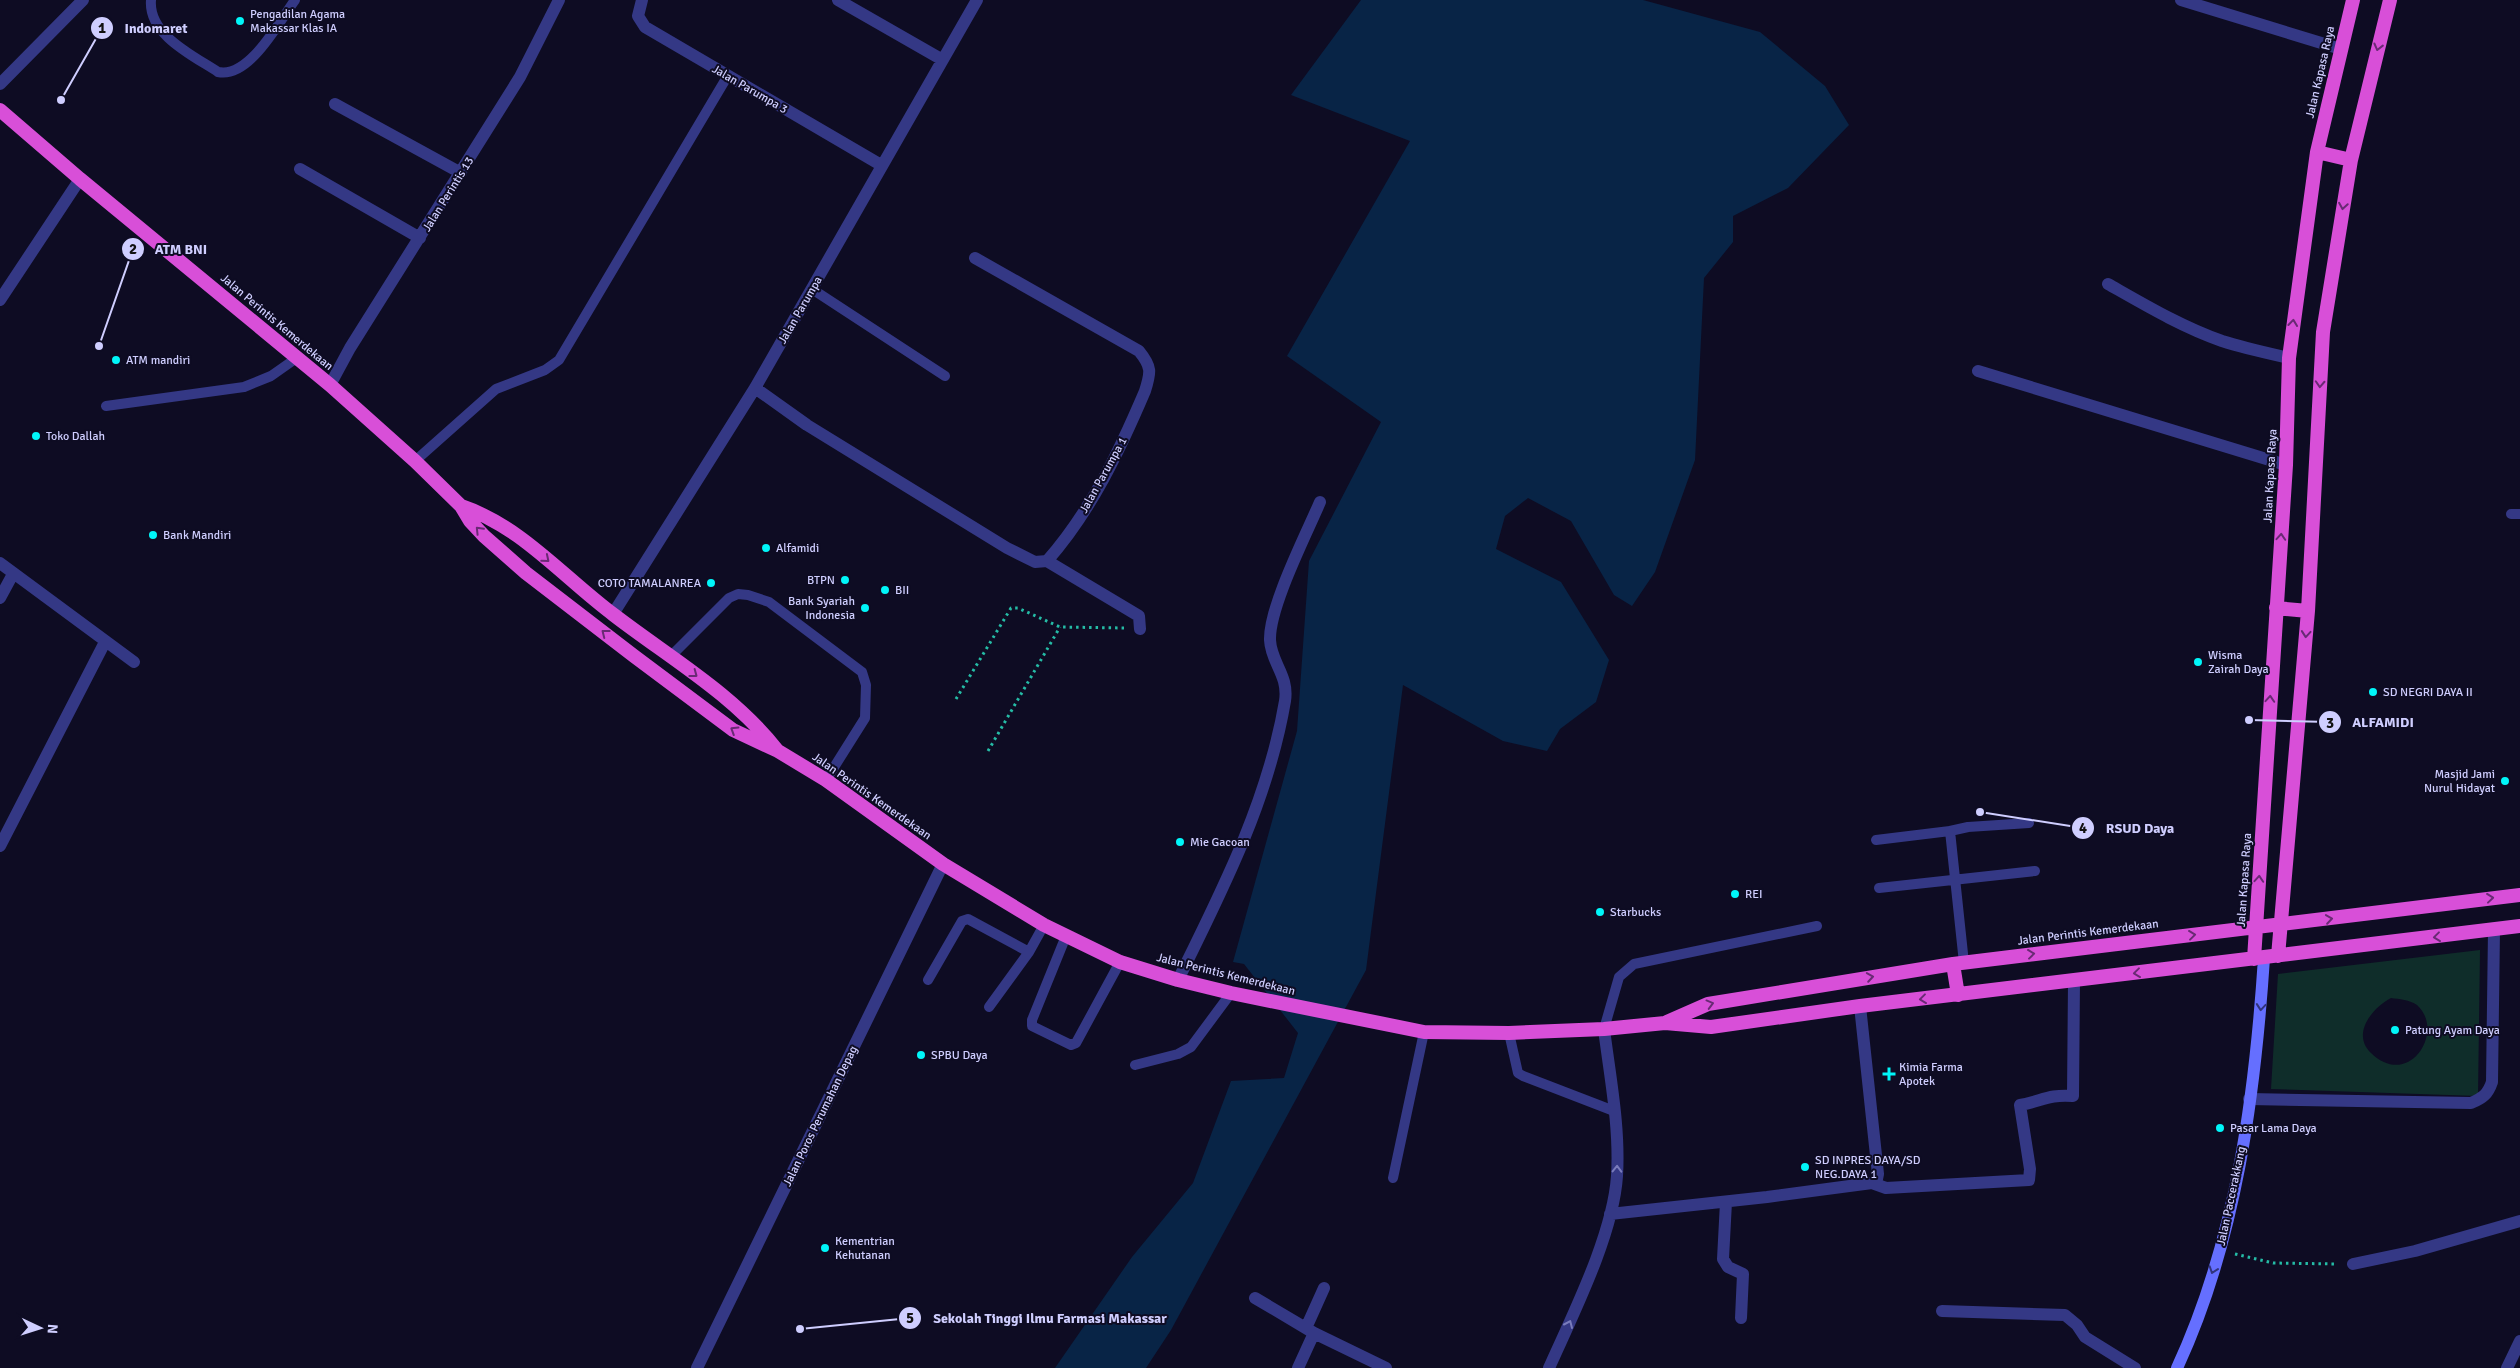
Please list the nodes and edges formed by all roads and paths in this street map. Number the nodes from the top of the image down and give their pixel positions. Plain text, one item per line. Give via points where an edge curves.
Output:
1 (83, 0) edge
2 (151, 0) edge
3 (295, 0) edge
4 (560, 0) edge
5 (642, 0) edge
6 (838, 0) edge
7 (977, 0) edge
8 (2181, 0) edge
9 (2353, 0) edge
10 (2390, 0) edge
11 (2341, 49) junction
12 (941, 59) junction
13 (727, 77) junction
14 (0, 84) edge
15 (335, 104) dead end
16 (0, 110) edge
17 (2317, 152) junction
18 (2351, 160) junction
19 (881, 165) junction
20 (300, 169) dead end
21 (461, 173) junction
22 (80, 179) junction
23 (420, 238) junction
24 (976, 258) dead end
25 (2108, 284) dead end
26 (812, 289) junction
27 (0, 300) edge
28 (298, 357) junction
29 (2289, 358) junction
30 (1978, 371) dead end
31 (945, 376) dead end
32 (330, 385) junction
33 (755, 388) junction
34 (106, 406) dead end
35 (415, 461) junction
36 (2286, 465) junction
37 (1320, 502) dead end
38 (461, 506) junction
39 (1047, 561) junction
40 (0, 563) edge
41 (13, 574) junction
42 (0, 598) edge
43 (2276, 608) junction
44 (2308, 610) junction
45 (613, 614) junction
46 (1060, 628) junction
47 (1140, 629) joint
48 (105, 642) junction
49 (671, 656) junction
50 (134, 662) dead end
51 (956, 699) dead end
52 (778, 751) junction
53 (988, 751) dead end
54 (826, 780) junction
55 (2029, 823) dead end
56 (1950, 831) junction
57 (1876, 840) dead end
58 (0, 846) edge
59 (943, 864) junction
60 (2035, 871) dead end
61 (1955, 879) junction
62 (1879, 888) dead end
63 (2520, 895) edge
64 (1044, 925) junction
65 (1817, 926) dead end
66 (2281, 926) junction
67 (2520, 926) edge
68 (2256, 928) junction
69 (2494, 929) junction
70 (1066, 936) junction
71 (1029, 952) junction
72 (2266, 958) junction
73 (1120, 962) junction
74 (1958, 963) junction
75 (928, 980) dead end
76 (1178, 980) junction
77 (2074, 981) junction
78 (1235, 993) junction
79 (1958, 995) junction
80 (1860, 1006) junction
81 (989, 1008) dead end
82 (1665, 1022) junction
83 (1604, 1029) junction
84 (1424, 1032) junction
85 (1509, 1033) junction
86 (1135, 1065) dead end
87 (2249, 1099) junction
88 (1614, 1111) junction
89 (1392, 1178) dead end
90 (1872, 1183) junction
91 (1726, 1202) junction
92 (1610, 1214) junction
93 (2520, 1221) edge
94 (2220, 1251) junction
95 (2353, 1264) joint
96 (1324, 1288) dead end
97 (1255, 1298) dead end
98 (1942, 1311) dead end
99 (1741, 1318) dead end
100 (1310, 1330) junction
101 (2520, 1342) edge
102 (697, 1368) edge
103 (1298, 1368) edge
104 (1386, 1368) edge
105 (1548, 1368) edge
106 (2135, 1368) edge
107 (2177, 1368) edge
108 (2507, 1368) edge

1 - 14 street
2 - 3 lane via 150,10 158,26 173,42 225,74 248,63
4 - 21 street, Jalan Perintis 13 via 520,77
5 - 13 street, Jalan Parumpa 3 via 638,16 645,27
6 - 12 street
7 - 12 street, Jalan Parumpa
8 - 11 street
9 - 11 highway, Jalan Kapasa Raya
10 -> 18 highway
11 - 17 highway, Jalan Kapasa Raya
12 - 19 street, Jalan Parumpa
13 - 19 street, Jalan Parumpa 3
13 - 35 lane via 559,360 545,370 496,390
15 - 21 street
16 - 22 highway, Jalan Perintis Kemerdekaan
17 - 18 highway
29 -> 17 highway, Jalan Kapasa Raya
18 -> 44 highway via 2323,332
19 - 26 street, Jalan Parumpa
20 - 23 street
21 - 23 street, Jalan Perintis 13
22 - 27 street
22 - 28 highway, Jalan Perintis Kemerdekaan
23 - 32 street, Jalan Perintis 13
24 - 39 street, Jalan Parumpa 1 via 1139,352 1148,362 1150,374 1145,391 1096,494
25 - 29 street via 2204,334
26 - 31 lane
26 - 33 street, Jalan Parumpa
28 - 32 highway, Jalan Perintis Kemerdekaan
28 - 34 lane via 271,376 244,387
29 - 36 highway, Jalan Kapasa Raya
30 - 36 street
32 - 35 highway, Jalan Perintis Kemerdekaan
33 - 39 street via 807,425 1007,548 1035,562
33 - 45 street, Jalan Parumpa
35 - 38 highway, Jalan Perintis Kemerdekaan
43 -> 36 highway, Jalan Kapasa Raya
37 - 76 street via 1284,586 1271,627 1272,652 1286,686 1270,766 1238,854
38 -> 45 highway, Jalan Perintis Kemerdekaan via 494,520
52 -> 38 highway, Jalan Perintis Kemerdekaan via 732,730 526,573 484,536
39 - 47 street via 1139,616
40 - 41 street
41 - 42 street
41 - 48 street
43 - 44 highway
68 -> 43 highway, Jalan Kapasa Raya
44 -> 66 highway
45 - 49 highway, Jalan Perintis Kemerdekaan
46 - 47 path
46 - 51 path via 1018,608 1010,608
46 - 53 path
48 - 50 street
48 - 58 street
49 -> 52 highway, Jalan Perintis Kemerdekaan via 744,712
49 - 54 lane via 729,598 738,594 769,602 862,672 866,685 865,718
52 - 54 highway, Jalan Perintis Kemerdekaan
54 - 59 highway, Jalan Perintis Kemerdekaan
55 - 56 lane
56 - 57 lane
56 - 61 lane
59 - 64 highway, Jalan Perintis Kemerdekaan
59 - 102 street, Jalan Poros Perumahan Depag
60 - 61 lane
61 - 62 lane
61 - 74 lane
66 -> 63 highway, Jalan Perintis Kemerdekaan
64 - 70 highway, Jalan Perintis Kemerdekaan
64 - 71 lane
65 - 83 lane via 1634,964 1619,977
66 - 68 highway, Jalan Perintis Kemerdekaan
66 - 72 highway
67 - 69 highway, Jalan Perintis Kemerdekaan
68 - 72 highway, Jalan Kapasa Raya
74 -> 68 highway, Jalan Perintis Kemerdekaan
69 -> 72 highway, Jalan Perintis Kemerdekaan
69 - 87 street via 2492,1082 2489,1092 2482,1098 2471,1103
70 - 73 highway, Jalan Perintis Kemerdekaan
70 - 73 lane via 1032,1020 1032,1026 1063,1042 1076,1043
71 - 75 lane via 968,919 962,921
71 - 81 lane
72 -> 77 highway, Jalan Perintis Kemerdekaan
72 -> 87 main road, Jalan Paccerakkang
73 - 76 highway, Jalan Perintis Kemerdekaan
74 - 79 highway
82 -> 74 highway, Jalan Perintis Kemerdekaan via 1708,1004
76 - 78 highway, Jalan Perintis Kemerdekaan
77 - 79 highway, Jalan Perintis Kemerdekaan
77 - 90 street via 2073,1096 2049,1095 2038,1102 2020,1105 2029,1180 1886,1188
78 - 84 highway, Jalan Perintis Kemerdekaan
78 - 86 lane via 1191,1047 1178,1054
79 -> 80 highway, Jalan Perintis Kemerdekaan
80 - 82 highway, Jalan Perintis Kemerdekaan via 1711,1027
80 - 90 street via 1878,1164 1877,1179
82 - 83 highway, Jalan Perintis Kemerdekaan
83 - 85 highway, Jalan Perintis Kemerdekaan
83 - 88 street
84 - 85 highway, Jalan Perintis Kemerdekaan
84 - 89 lane
85 - 88 lane via 1518,1073
87 - 94 main road, Jalan Paccerakkang via 2238,1171
92 -> 88 street via 1617,1176
90 - 91 street
91 - 92 street
91 - 99 street via 1723,1259 1728,1267 1743,1274
105 -> 92 street via 1589,1274
93 - 95 street via 2414,1252
94 - 95 path via 2273,1263
94 -> 107 main road, Jalan Paccerakkang
96 - 100 street
97 - 100 street
98 - 106 street via 2065,1315 2085,1337
100 - 103 street
100 - 104 street
101 - 108 street

